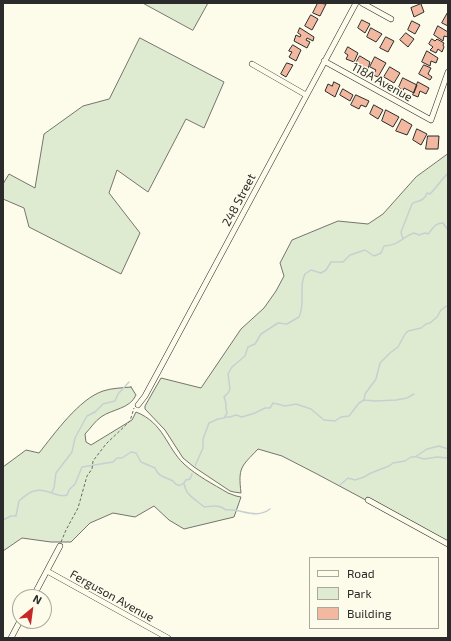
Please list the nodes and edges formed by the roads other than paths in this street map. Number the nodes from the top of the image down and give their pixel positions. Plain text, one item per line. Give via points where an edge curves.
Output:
1 (356, 3) edge
2 (362, 3) edge
3 (391, 19) dead end
4 (324, 62) junction
5 (252, 64) dead end
6 (448, 72) edge
7 (306, 95) junction
8 (138, 405) road end
9 (368, 500) dead end
10 (448, 544) edge
11 (60, 546) road end
12 (47, 571) junction
13 (37, 589) edge
14 (16, 629) edge
15 (11, 638) edge
16 (168, 638) edge

1 - 4 street, 248 Street
2 - 3 street
4 - 6 street, 118A Avenue via 431,120
4 - 7 street, 248 Street
5 - 7 street
7 - 8 street, 248 Street via 155,378
9 - 10 street
11 - 12 street
12 - 13 street
12 - 16 street, Ferguson Avenue
14 - 15 street

